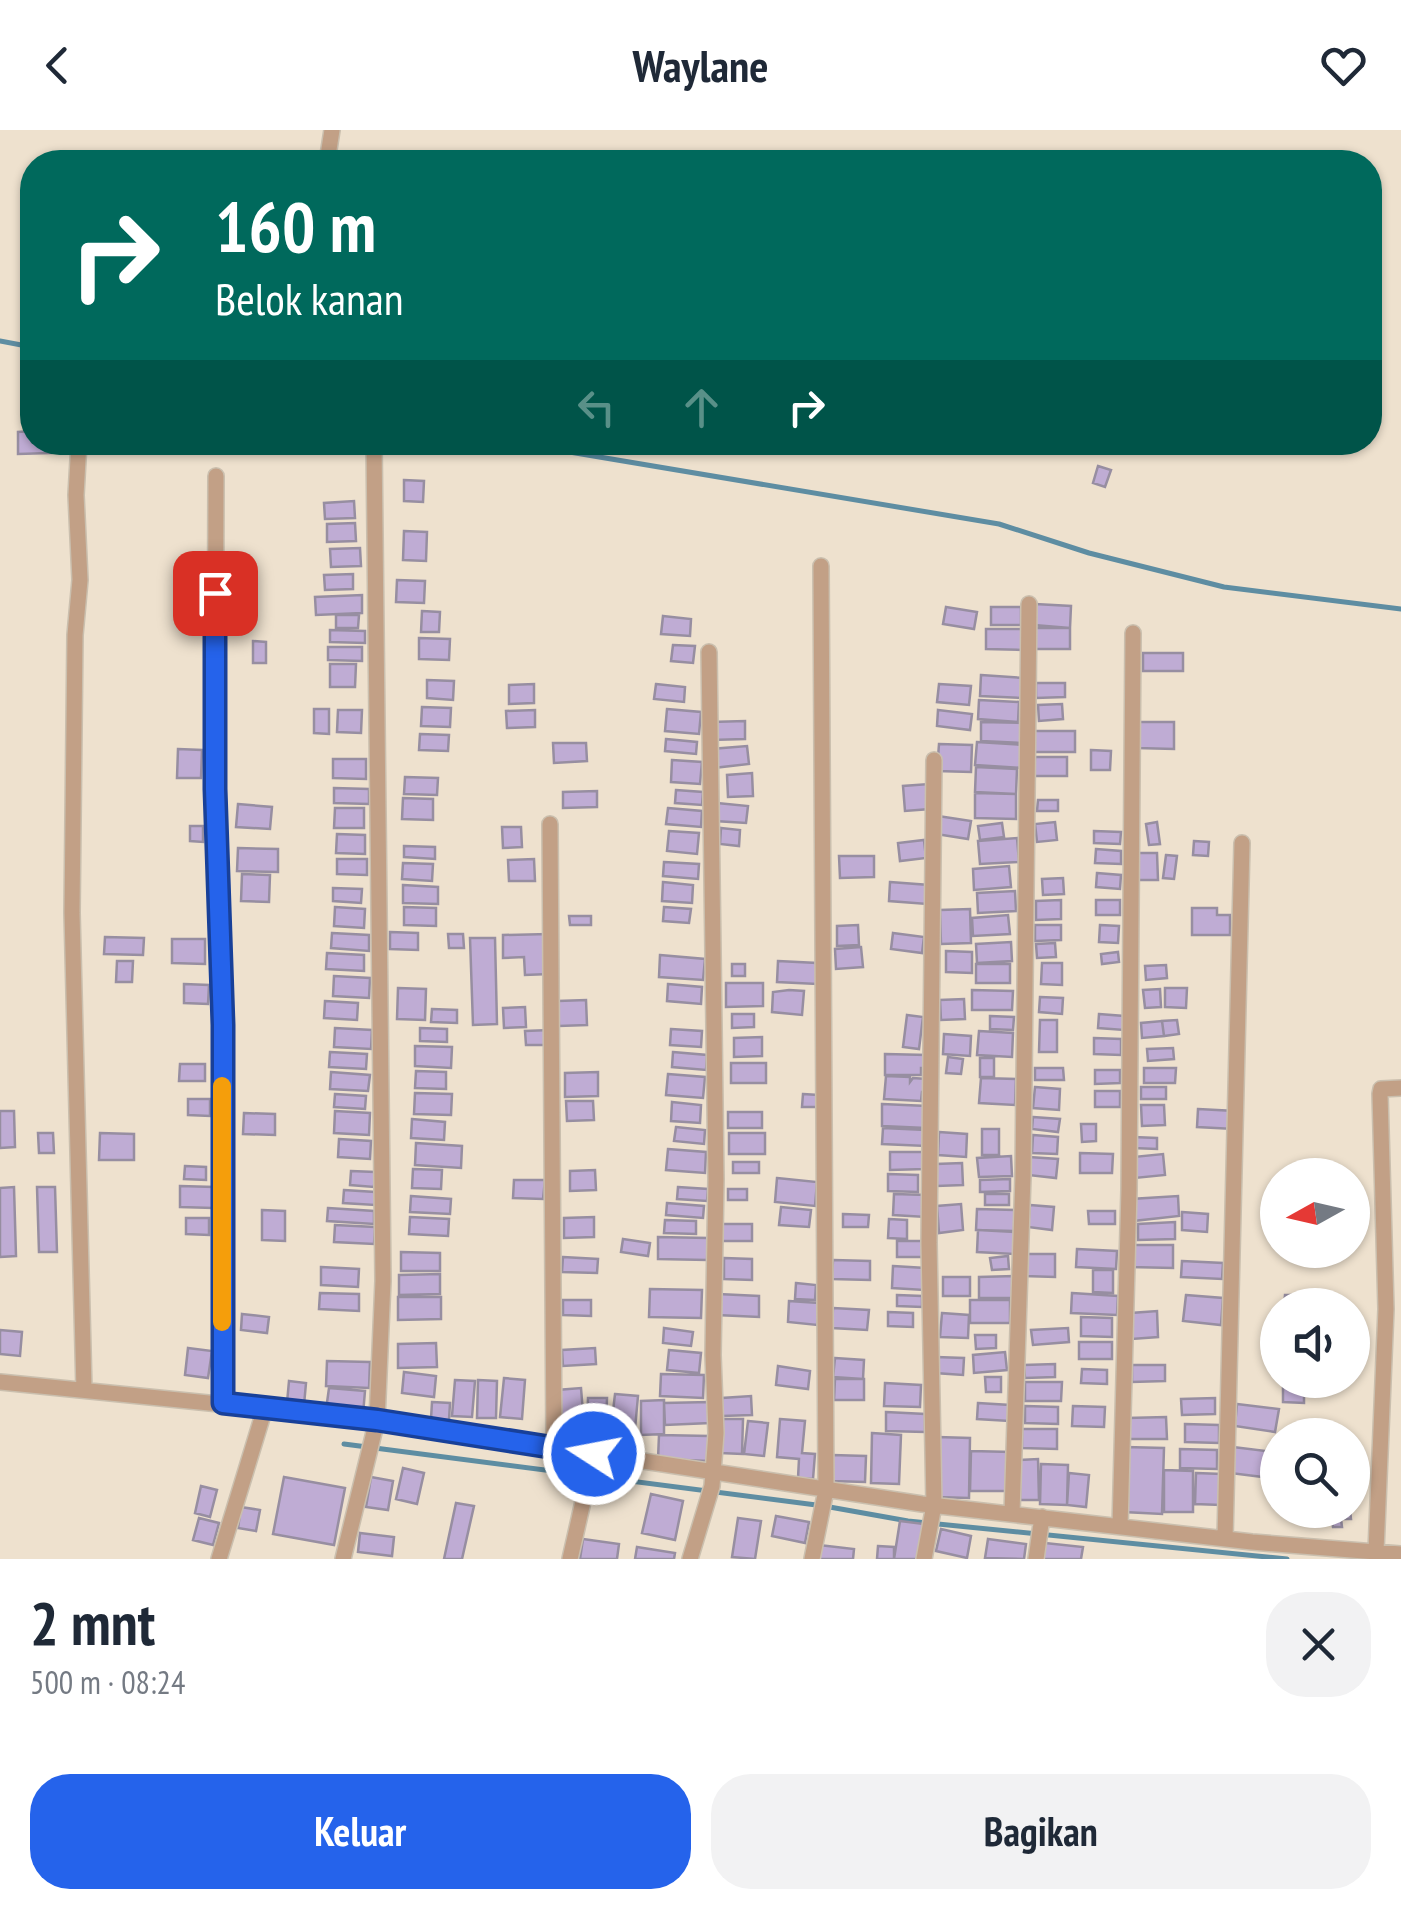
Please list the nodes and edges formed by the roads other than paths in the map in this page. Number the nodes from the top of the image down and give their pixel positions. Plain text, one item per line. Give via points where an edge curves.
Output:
1 (78, 455) edge
2 (374, 455) edge
3 (216, 476) dead end
4 (820, 566) dead end
5 (1029, 604) dead end
6 (1134, 633) dead end
7 (709, 652) dead end
8 (934, 760) dead end
9 (550, 824) dead end
10 (1242, 843) dead end
11 (1401, 1088) edge
12 (0, 1382) edge
13 (84, 1390) junction
14 (223, 1403) junction
15 (265, 1408) junction
16 (372, 1436) junction
17 (554, 1446) junction
18 (592, 1460) junction
19 (711, 1486) junction
20 (824, 1501) junction
21 (1012, 1513) junction
22 (932, 1518) junction
23 (1041, 1522) junction
24 (1120, 1527) junction
25 (1225, 1539) junction
26 (1251, 1550) edge
27 (1376, 1551) junction
28 (1037, 1552) edge
29 (1401, 1554) edge
30 (219, 1559) edge
31 (343, 1559) edge
32 (570, 1559) edge
33 (690, 1559) edge
34 (812, 1559) edge
35 (924, 1559) edge

1 - 13 street via 72,913
2 - 16 street via 383,1242
3 - 14 street
4 - 20 street
5 - 21 street
6 - 24 street
7 - 19 street via 716,1179
8 - 22 street
9 - 17 street
10 - 25 street
11 - 27 street via 1380,1094 1386,1309
12 - 13 street
13 - 14 street
14 - 15 street
15 - 16 street
15 - 30 street
16 - 17 street
16 - 31 street
17 - 18 street
18 - 19 street
18 - 32 street
19 - 20 street
19 - 33 street
20 - 22 street
20 - 34 street
21 - 22 street
21 - 23 street
22 - 35 street
23 - 24 street
23 - 28 street
24 - 25 street
25 - 26 street
26 - 27 street
27 - 29 street

